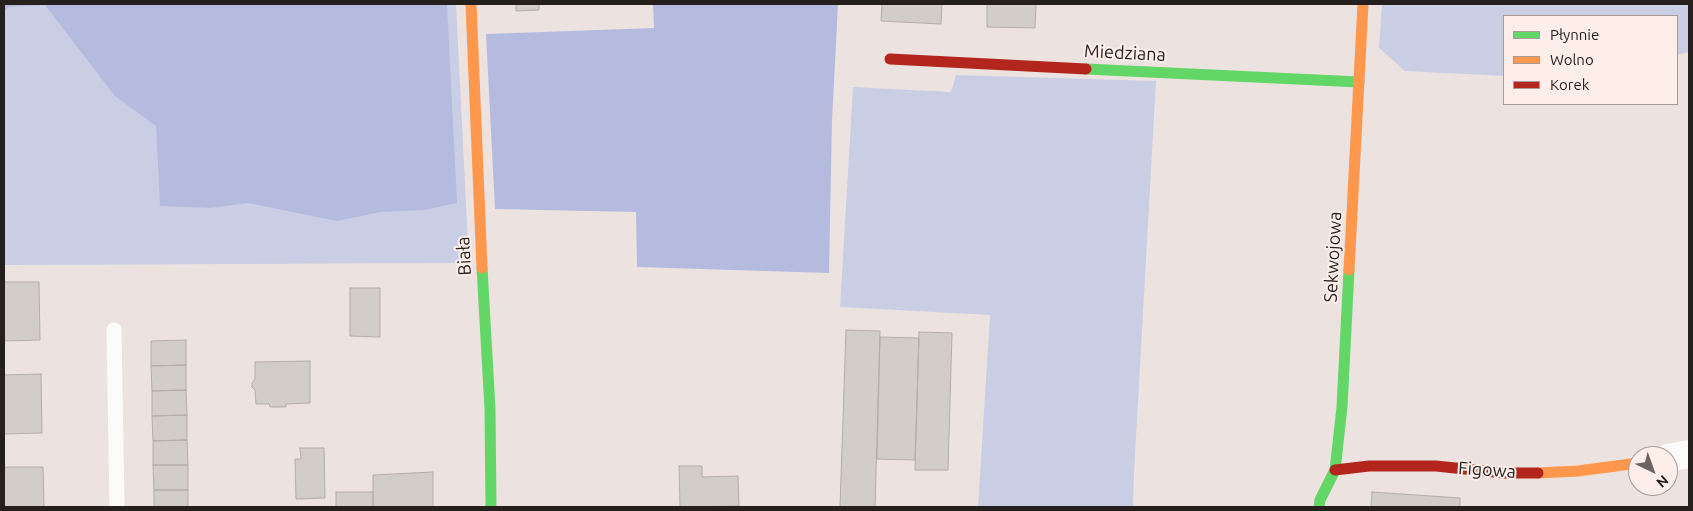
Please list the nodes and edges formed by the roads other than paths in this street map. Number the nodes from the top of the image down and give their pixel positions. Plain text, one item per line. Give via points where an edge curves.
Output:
1 (471, 4) edge
2 (1363, 4) edge
3 (890, 59) dead end
4 (1359, 82) junction
5 (114, 330) dead end
6 (1628, 464) edge
7 (1335, 470) junction
8 (117, 507) edge
9 (491, 507) edge
10 (1319, 507) edge

1 - 9 street, Biała via 490,409
2 - 4 street, Sekwojowa
3 - 4 street, Miedziana
4 - 7 street, Sekwojowa via 1342,398
5 - 8 lane
6 - 7 street, Figowa via 1536,472 1436,466 1369,466
7 - 10 street, Sekwojowa

